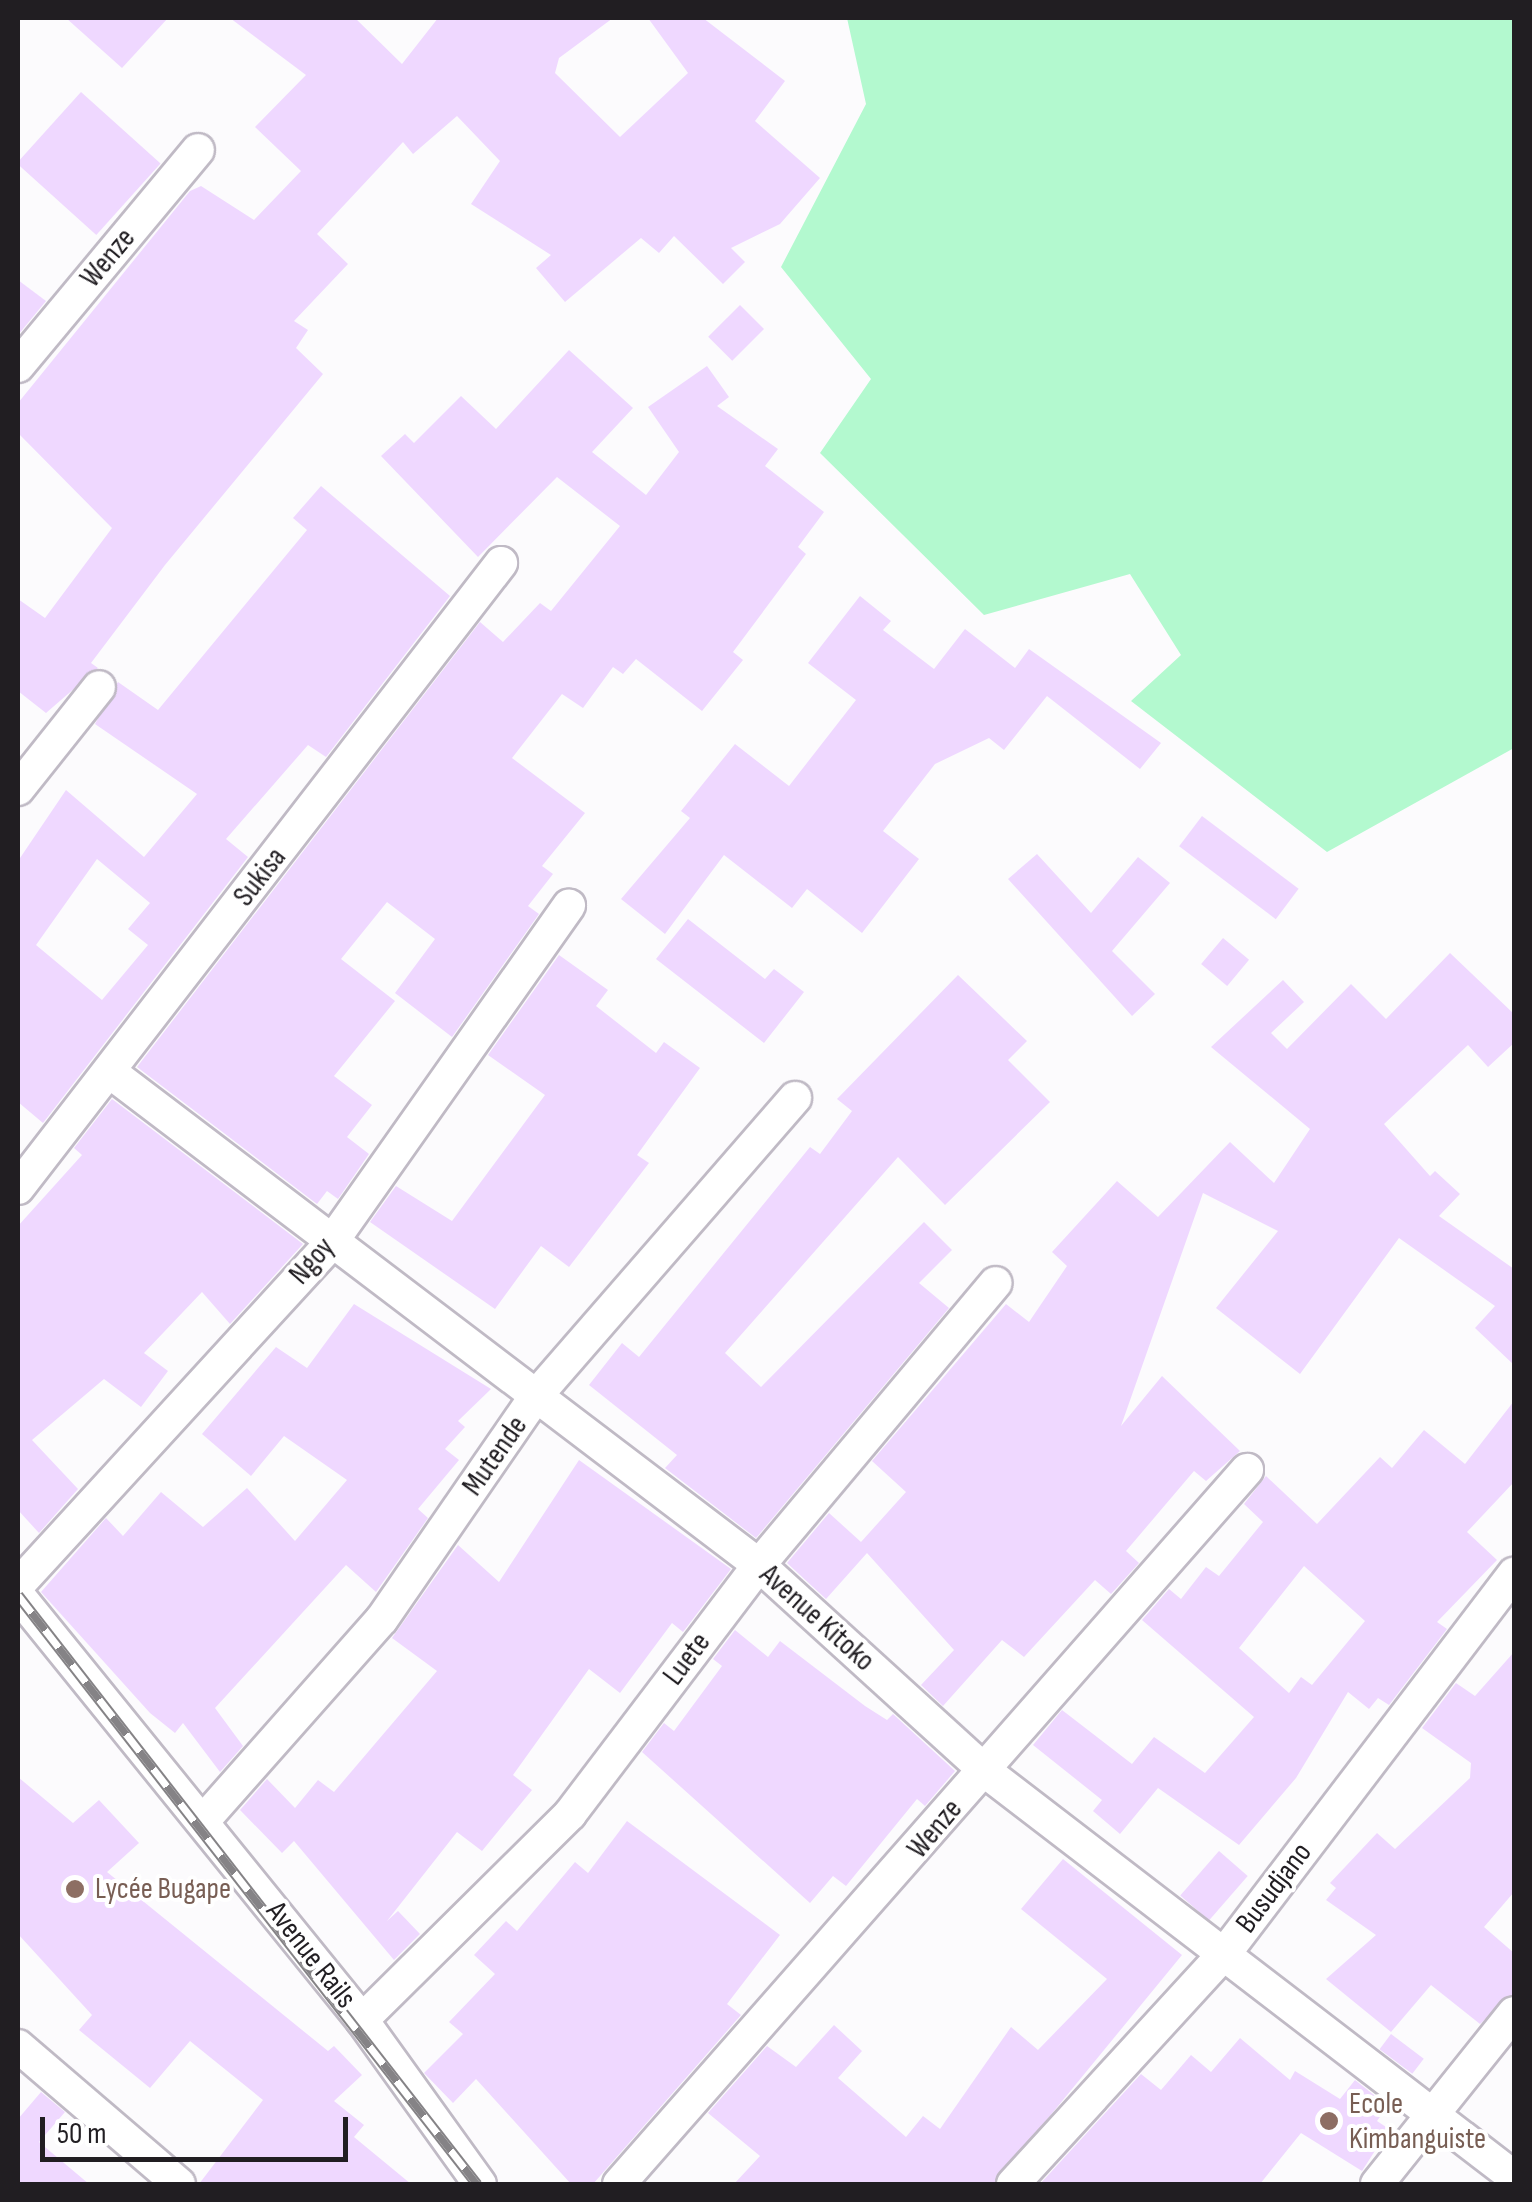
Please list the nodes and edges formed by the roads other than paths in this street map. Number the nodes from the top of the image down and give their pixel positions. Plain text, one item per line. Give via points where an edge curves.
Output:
1 (198, 150) dead end
2 (18, 366) edge
3 (501, 564) dead end
4 (100, 688) dead end
5 (18, 789) edge
6 (569, 906) dead end
7 (110, 1072) junction
8 (795, 1098) dead end
9 (18, 1188) edge
10 (330, 1243) junction
11 (996, 1283) dead end
12 (536, 1396) junction
13 (1247, 1470) dead end
14 (759, 1565) junction
15 (1514, 1574) edge
16 (18, 1585) edge
17 (18, 1595) edge
18 (985, 1771) junction
19 (204, 1820) junction
20 (1225, 1953) junction
21 (1514, 2013) edge
22 (362, 2020) junction
23 (18, 2046) edge
24 (1428, 2112) junction
25 (1514, 2177) edge
26 (179, 2184) edge
27 (480, 2184) edge
28 (619, 2184) edge
29 (1012, 2184) edge
30 (1377, 2184) edge

1 - 2 street, Wenze
3 - 7 street, Sukisa
4 - 5 street
6 - 10 street, Ngoy
7 - 9 street, Sukisa
7 - 10 street, Avenue Kitoko
8 - 12 street, Mutende
10 - 12 street, Avenue Kitoko
10 - 16 street, Ngoy
11 - 14 street, Luete
12 - 14 street, Avenue Kitoko
12 - 19 street, Mutende via 382,1620
13 - 18 street, Wenze
14 - 18 street, Avenue Kitoko
14 - 22 street, Luete via 570,1814
15 - 20 street, Busudjano
17 - 19 street, Avenue Rails
18 - 20 street, Avenue Kitoko
18 - 28 street, Wenze
19 - 22 street, Avenue Rails
20 - 24 street, Avenue Kitoko
20 - 29 street, Busudjano
21 - 24 street
22 - 27 street, Avenue Rails
23 - 26 street
24 - 25 street, Avenue Kitoko
24 - 30 street

